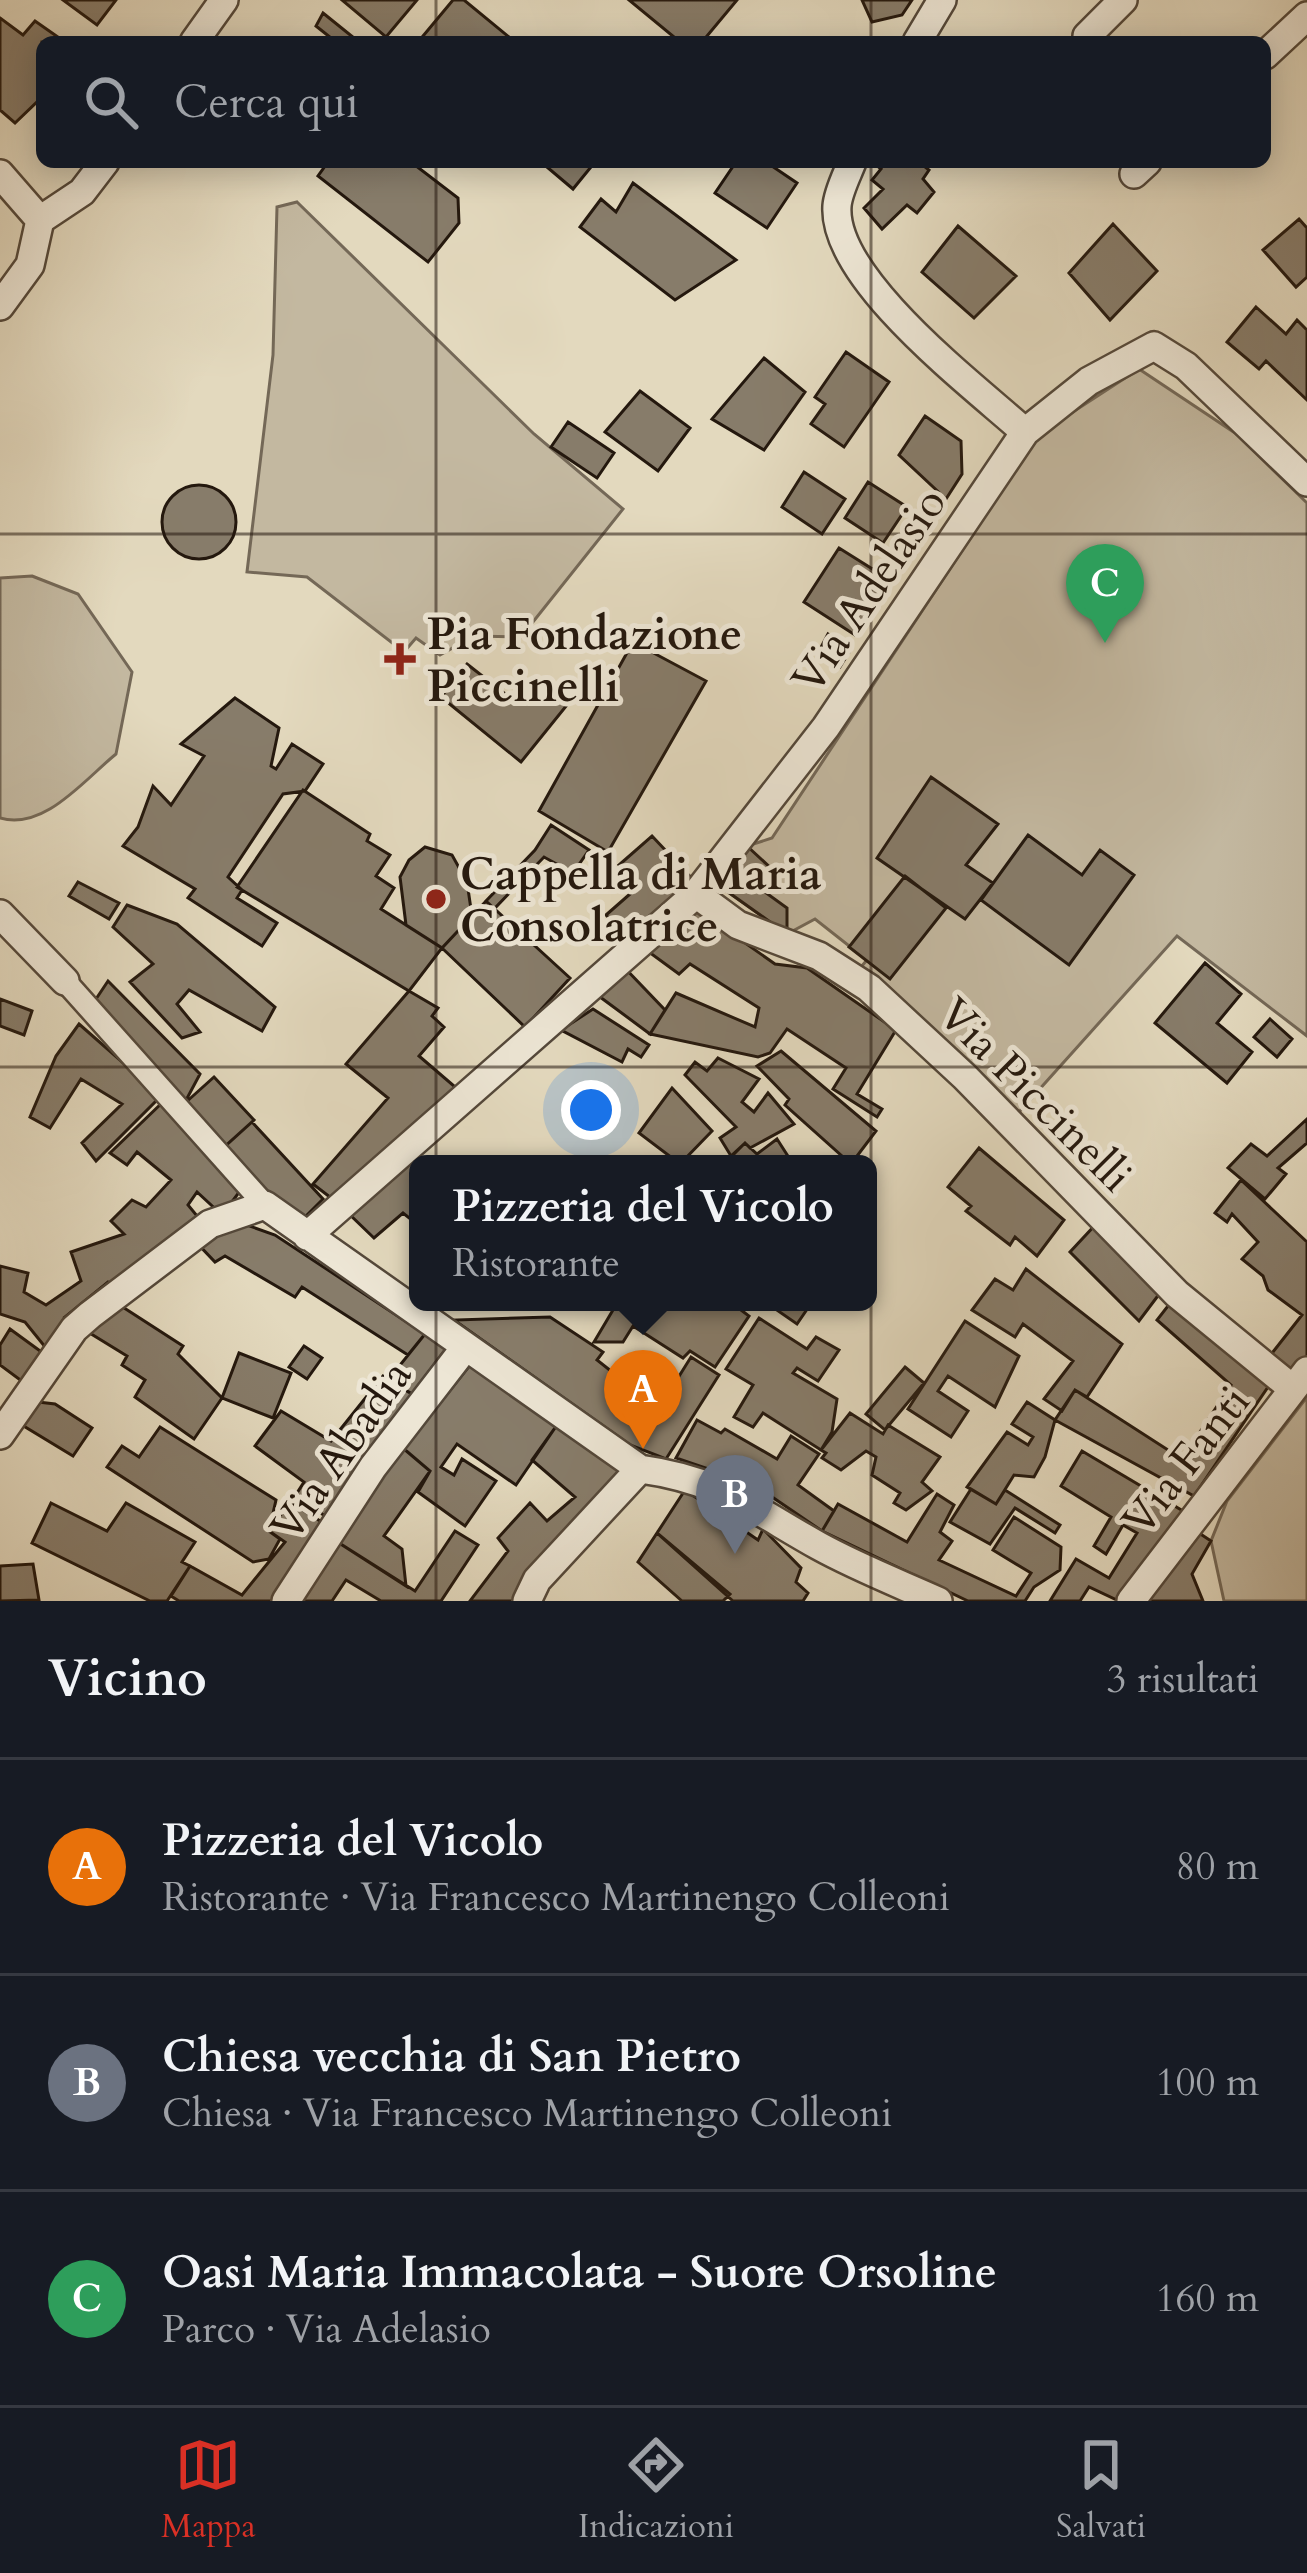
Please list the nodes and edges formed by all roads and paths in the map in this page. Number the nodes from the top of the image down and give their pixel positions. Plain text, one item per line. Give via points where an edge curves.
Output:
1 (224, 0) edge
2 (942, 0) edge
3 (1123, 0) edge
4 (1307, 16) edge
5 (198, 36) edge
6 (921, 36) edge
7 (1088, 36) dead end
8 (1271, 49) edge
9 (99, 168) edge
10 (850, 168) edge
11 (0, 174) edge
12 (40, 220) junction
13 (0, 306) edge
14 (1025, 432) junction
15 (1307, 482) edge
16 (696, 894) junction
17 (0, 914) edge
18 (65, 981) joint
19 (265, 1205) junction
20 (307, 1236) junction
21 (409, 1309) edge
22 (411, 1311) edge
23 (464, 1349) junction
24 (1300, 1380) edge
25 (0, 1435) edge
26 (640, 1469) junction
27 (906, 1595) edge
28 (286, 1601) edge
29 (527, 1601) edge
30 (938, 1601) edge
31 (1131, 1601) edge

1 - 5 street
2 - 6 street
3 - 7 street
4 - 8 street
9 - 12 street
10 - 14 street via 837,205 841,239 856,266
11 - 12 street
12 - 13 street via 30,266
14 - 15 street, Via Adelasio via 1089,380 1154,346 1186,366
14 - 16 street, Via Adelasio via 826,727
16 - 20 street, Via Adelasio
16 - 24 street, Via Piccinelli via 738,925 819,956 869,988 1177,1294
17 - 18 street
18 - 19 street
19 - 20 street
19 - 25 street via 210,1224 90,1315
20 - 21 street
22 - 23 street
23 - 26 street
23 - 28 street, Via Abadia via 373,1466
24 - 31 street, Via Fanti
26 - 27 street via 693,1477
26 - 29 street via 537,1580
27 - 30 street

